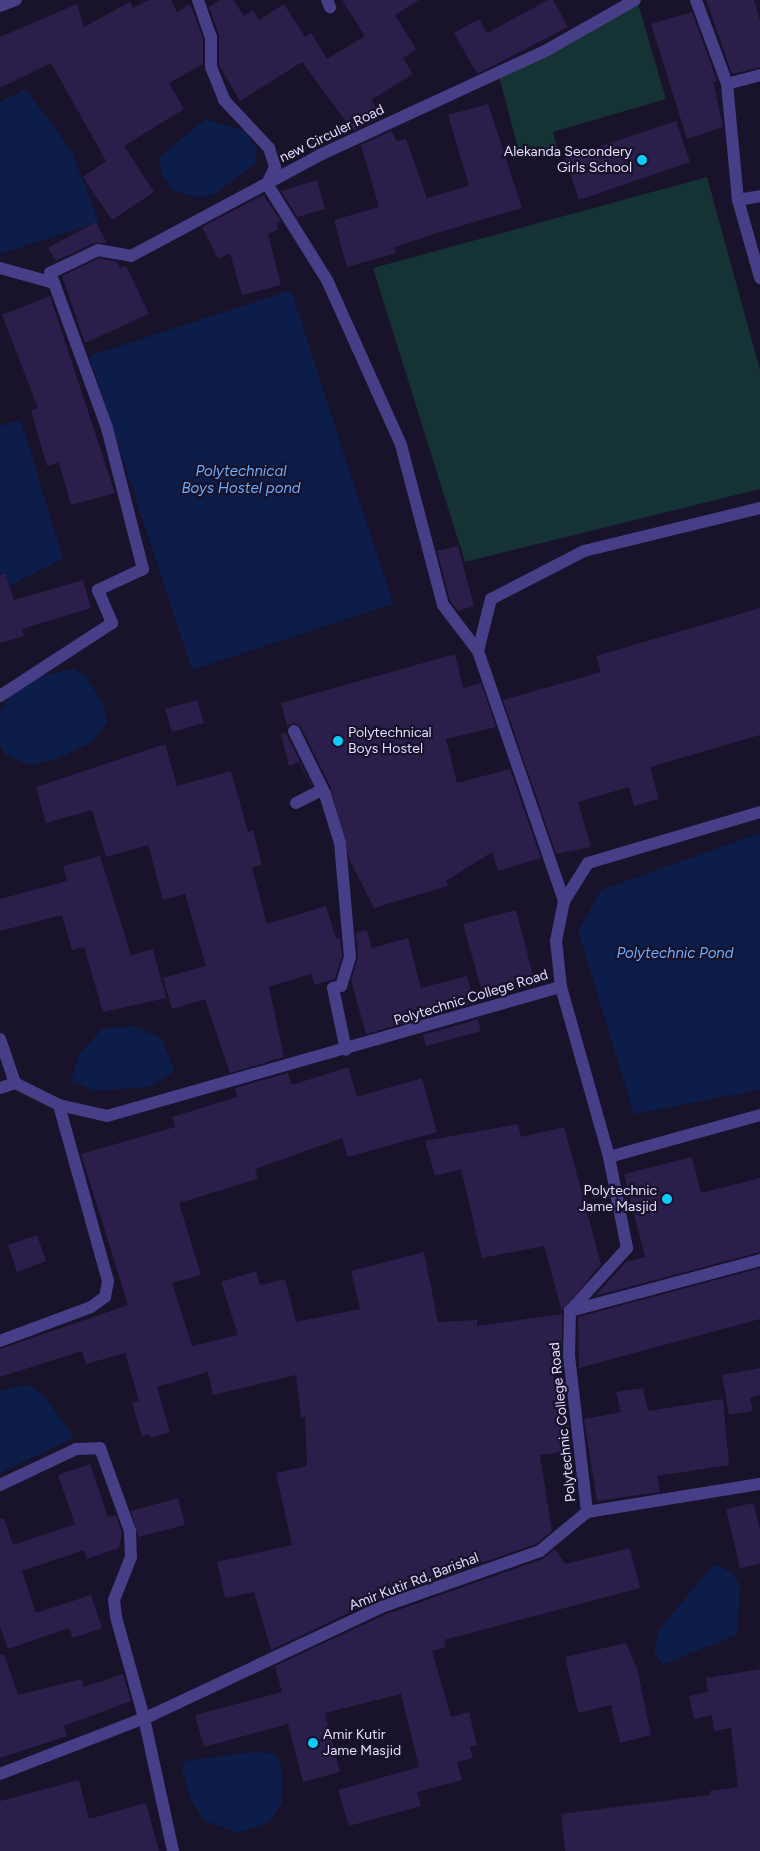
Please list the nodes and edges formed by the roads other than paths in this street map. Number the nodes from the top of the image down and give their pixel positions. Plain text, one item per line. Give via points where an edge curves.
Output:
1 (16, 0) edge
2 (198, 0) edge
3 (636, 0) edge
4 (696, 0) edge
5 (0, 6) edge
6 (760, 75) edge
7 (727, 84) junction
8 (267, 184) junction
9 (760, 196) edge
10 (738, 200) junction
11 (0, 268) edge
12 (760, 278) edge
13 (54, 283) junction
14 (760, 508) edge
15 (478, 651) junction
16 (0, 696) edge
17 (294, 731) dead end
18 (323, 789) junction
19 (296, 802) dead end
20 (760, 812) edge
21 (564, 901) junction
22 (561, 987) junction
23 (0, 1040) edge
24 (346, 1050) junction
25 (15, 1083) junction
26 (0, 1088) edge
27 (59, 1105) junction
28 (760, 1115) edge
29 (609, 1157) junction
30 (760, 1260) edge
31 (570, 1311) junction
32 (0, 1340) edge
33 (0, 1485) edge
34 (760, 1485) edge
35 (587, 1512) junction
36 (144, 1718) junction
37 (0, 1774) edge
38 (173, 1851) edge

1 - 5 street
2 - 8 street via 211,37 211,67 224,100 269,148 275,167
3 - 8 street, new Circuler Road via 547,50
4 - 7 street
6 - 7 street
7 - 10 street
8 - 13 street, new Circuler Road via 131,256 98,250 50,273
8 - 15 street via 327,280 377,390 401,444 443,605
9 - 10 street
10 - 12 street
11 - 13 street
13 - 16 street via 107,428 143,569 98,590 112,623
14 - 15 street via 584,551 491,598
15 - 21 street
17 - 18 street
18 - 19 street
18 - 24 street via 340,843 347,905 350,958 340,986 333,988
20 - 21 street via 588,863
21 - 22 street via 556,941
22 - 24 street, Polytechnic College Road
22 - 29 street, Polytechnic College Road
23 - 25 street
24 - 27 street, Polytechnic College Road via 108,1116
25 - 26 street
25 - 27 street, Polytechnic College Road
27 - 32 street via 108,1281 104,1297 92,1307
28 - 29 street
29 - 31 street, Polytechnic College Road via 627,1248
30 - 31 street
31 - 35 street, Polytechnic College Road via 570,1356
33 - 36 street via 76,1449 100,1448 130,1531 131,1557 114,1600
34 - 35 street
35 - 36 street, Amir Kutir Rd, Barishal via 540,1551 380,1607
36 - 37 street, Amir Kutir Rd, Barishal
36 - 38 street

